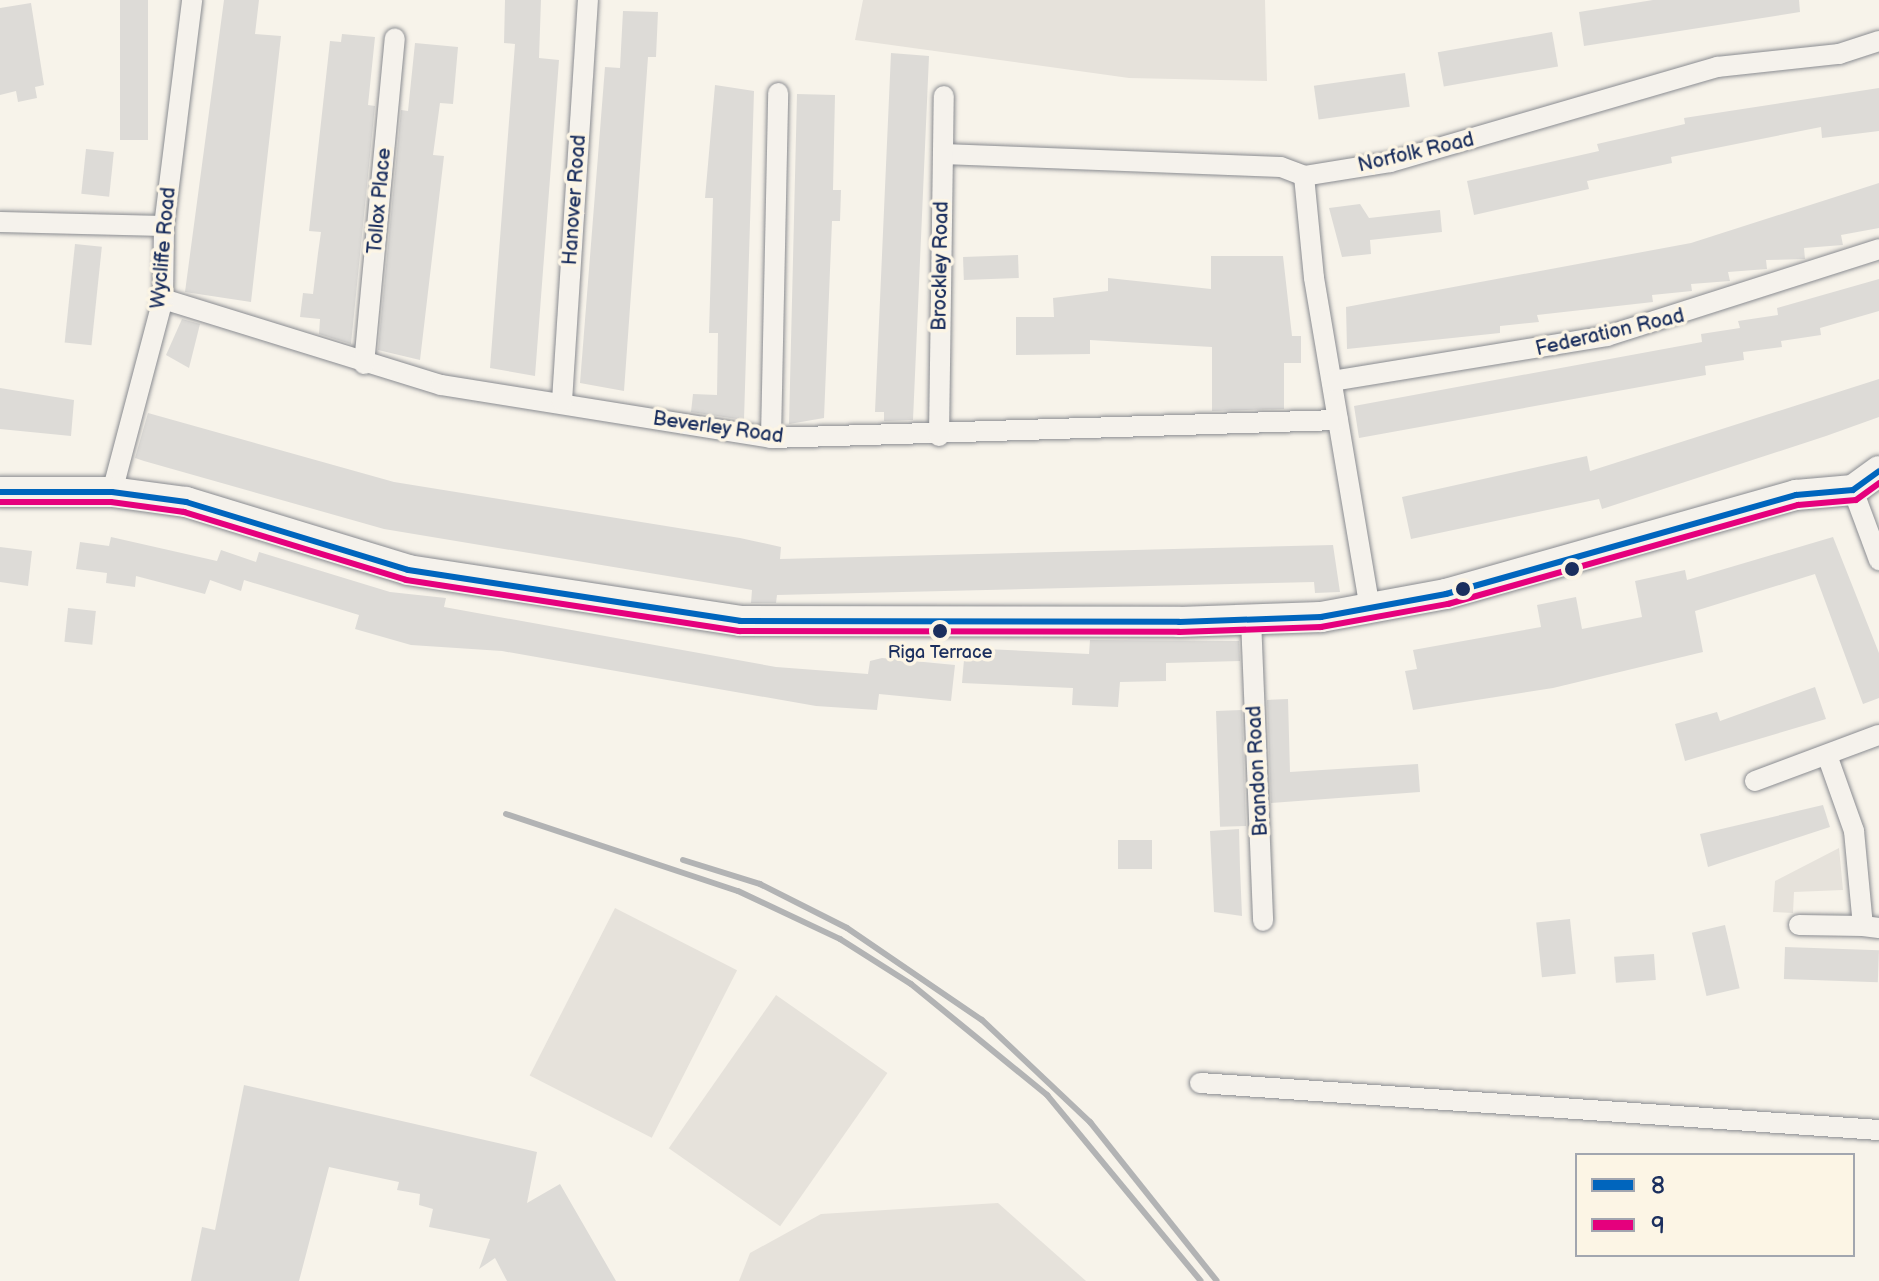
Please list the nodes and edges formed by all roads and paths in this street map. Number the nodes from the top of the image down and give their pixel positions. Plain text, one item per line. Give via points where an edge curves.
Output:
1 (192, 0) edge
2 (588, 0) edge
3 (395, 38) dead end
4 (1879, 41) edge
5 (778, 93) dead end
6 (944, 96) dead end
7 (943, 154) junction
8 (1304, 176) junction
9 (0, 222) edge
10 (164, 226) junction
11 (1879, 249) edge
12 (163, 299) junction
13 (364, 364) junction
14 (1332, 381) junction
15 (562, 401) junction
16 (1338, 420) junction
17 (939, 436) junction
18 (771, 438) junction
19 (1879, 471) edge
20 (1853, 490) junction
21 (0, 492) edge
22 (112, 492) junction
23 (1879, 560) edge
24 (1370, 610) junction
25 (1251, 619) junction
26 (1879, 735) edge
27 (1827, 755) junction
28 (1755, 781) dead end
29 (1263, 921) dead end
30 (1799, 925) dead end
31 (1871, 927) edge
32 (1200, 1083) dead end
33 (1879, 1130) edge

1 - 10 street, Wycliffe Road
2 - 15 street, Hanover Road
3 - 13 street, Tollox Place
4 - 8 street, Norfolk Road via 1839,54 1729,64 1404,159
5 - 18 street
6 - 7 street, Brockley Road
7 - 8 street, Norfolk Road via 1281,167
7 - 17 street, Brockley Road
8 - 14 street
9 - 10 street
10 - 12 street, Wycliffe Road
11 - 14 street, Federation Road via 1607,336
12 - 13 street, Beverley Road
12 - 22 street, Wycliffe Road
13 - 15 street, Beverley Road via 441,385
14 - 16 street
15 - 18 street, Beverley Road
16 - 17 street, Beverley Road
16 - 24 street
17 - 18 street, Beverley Road
19 - 20 main road
20 - 23 street
20 - 24 main road via 1811,492
21 - 22 main road
22 - 25 main road via 186,502 408,570 740,621
24 - 25 main road
25 - 29 street, Brandon Road
26 - 27 street
27 - 28 street
27 - 31 street via 1854,831
30 - 31 street
32 - 33 street

